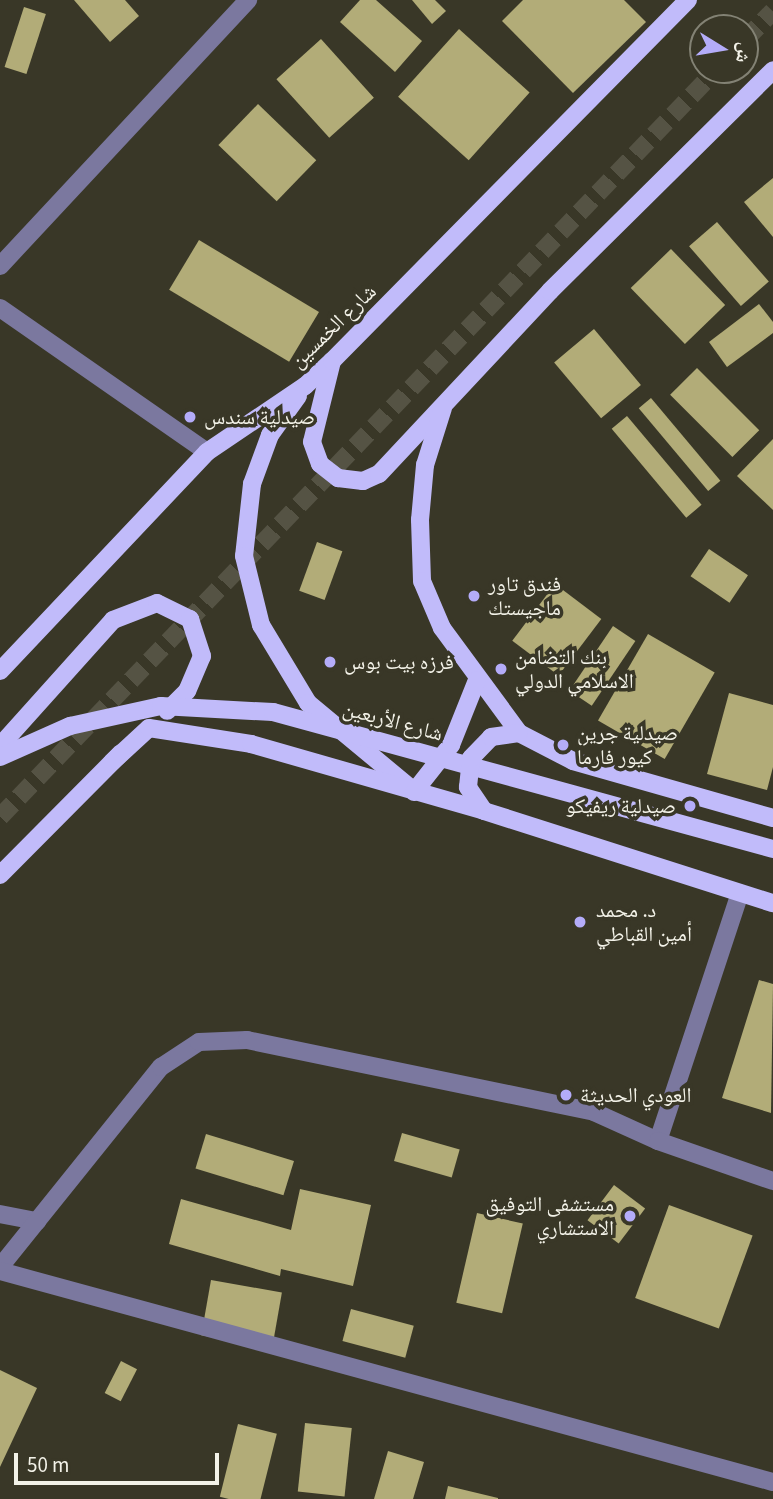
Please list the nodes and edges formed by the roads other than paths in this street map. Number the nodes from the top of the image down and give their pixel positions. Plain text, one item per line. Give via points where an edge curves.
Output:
1 (248, 0) edge
2 (688, 0) edge
3 (771, 75) edge
4 (0, 266) edge
5 (0, 308) edge
6 (332, 361) junction
7 (304, 386) junction
8 (445, 403) junction
9 (207, 452) junction
10 (0, 671) edge
11 (477, 680) junction
12 (519, 733) junction
13 (0, 746) edge
14 (0, 757) edge
15 (112, 762) junction
16 (414, 792) junction
17 (484, 811) junction
18 (773, 818) edge
19 (773, 849) edge
20 (0, 875) edge
21 (740, 893) junction
22 (773, 903) edge
23 (658, 1141) junction
24 (773, 1181) edge
25 (0, 1214) edge
26 (37, 1221) junction
27 (0, 1269) edge
28 (773, 1482) edge

1 - 4 street
2 - 6 main road, شارع الخمسين
3 - 8 main road via 550,291
5 - 9 street
6 - 7 main road, شارع الخمسين
6 - 8 main road via 312,442 320,464 338,478 363,481 379,474
7 - 9 main road, شارع الخمسين
7 - 16 main road via 270,436 252,484 244,556 261,625 308,703
8 - 11 main road via 425,465 420,520 422,581 442,628
9 - 10 main road, شارع الخمسين
11 - 12 main road
11 - 16 main road via 451,745
12 - 17 main road via 491,737 471,758 468,787
12 - 18 main road via 573,761
13 - 15 main road via 113,620 157,603 190,619 202,656 187,691
14 - 19 main road, شارع الأربعين via 70,726 161,706 274,712
15 - 16 main road via 149,728 250,744
15 - 20 main road
16 - 17 main road
17 - 21 main road
21 - 22 main road
21 - 23 street
23 - 24 street
23 - 26 street via 594,1112 247,1040 199,1042 162,1067
25 - 26 street
26 - 27 street
27 - 28 street

